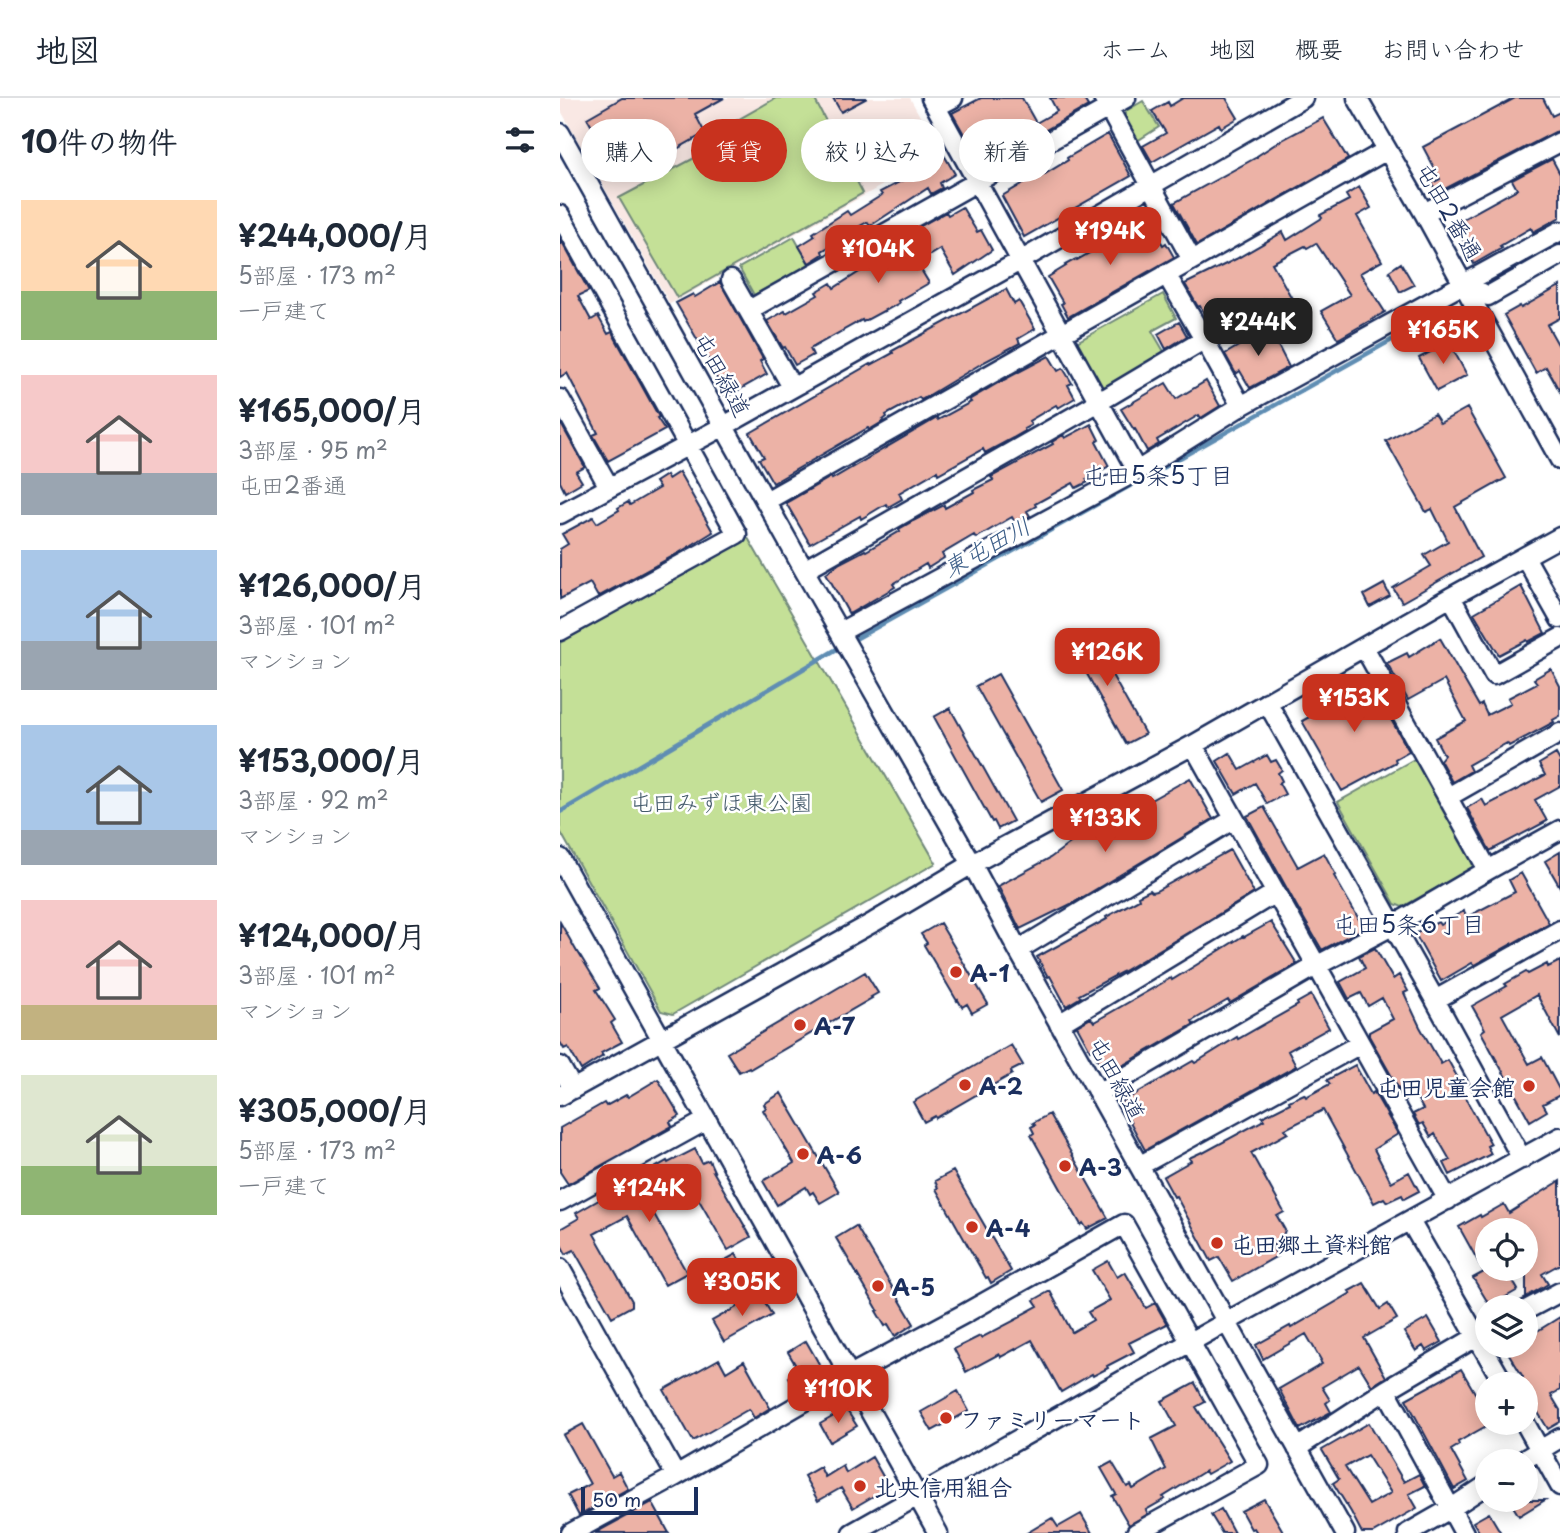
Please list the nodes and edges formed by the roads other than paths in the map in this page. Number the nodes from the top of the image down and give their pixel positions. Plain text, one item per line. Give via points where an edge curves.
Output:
1 (953, 98) edge
2 (1126, 98) edge
3 (1303, 98) edge
4 (1357, 98) edge
5 (933, 103) edge
6 (1106, 103) edge
7 (560, 133) edge
8 (1055, 134) edge
9 (1560, 142) edge
10 (959, 150) edge
11 (1387, 150) junction
12 (977, 182) joint
13 (1152, 186) junction
14 (1424, 213) junction
15 (560, 215) edge
16 (1560, 231) edge
17 (1560, 255) edge
18 (1192, 260) junction
19 (1020, 261) junction
20 (1166, 274) junction
21 (731, 280) dead end
22 (1463, 283) junction
23 (749, 310) junction
24 (1246, 318) dead end
25 (1060, 334) junction
26 (1205, 340) junction
27 (792, 387) junction
28 (560, 399) edge
29 (1099, 402) junction
30 (1241, 406) junction
31 (724, 426) junction
32 (1555, 438) edge
33 (688, 445) junction
34 (1560, 460) edge
35 (1137, 471) junction
36 (609, 487) junction
37 (766, 501) junction
38 (560, 514) edge
39 (1560, 537) edge
40 (1525, 557) junction
41 (804, 570) junction
42 (1451, 597) junction
43 (1560, 619) edge
44 (560, 631) edge
45 (1560, 638) edge
46 (844, 640) junction
47 (1364, 648) junction
48 (1267, 702) junction
49 (1560, 733) edge
50 (1193, 745) junction
51 (1448, 797) junction
52 (1234, 819) junction
53 (1560, 830) edge
54 (560, 858) edge
55 (972, 864) junction
56 (1488, 870) junction
57 (1275, 893) junction
58 (1392, 926) junction
59 (1560, 930) edge
60 (1018, 950) junction
61 (1316, 966) junction
62 (1435, 1000) junction
63 (1059, 1024) junction
64 (663, 1039) junction
65 (1360, 1044) junction
66 (560, 1066) edge
67 (566, 1093) edge
68 (1098, 1093) junction
69 (707, 1120) junction
70 (1560, 1137) edge
71 (1522, 1159) junction
72 (1139, 1166) junction
73 (1448, 1200) junction
74 (560, 1201) edge
75 (1410, 1221) junction
76 (560, 1268) edge
77 (1560, 1292) edge
78 (1538, 1304) edge
79 (1226, 1322) junction
80 (1475, 1322) edge
81 (1475, 1337) edge
82 (1191, 1342) junction
83 (850, 1375) junction
84 (1386, 1391) junction
85 (1532, 1435) edge
86 (1560, 1437) edge
87 (1297, 1448) junction
88 (1540, 1449) junction
89 (676, 1476) junction
90 (1560, 1486) edge
91 (1475, 1493) edge
92 (918, 1496) junction
93 (1450, 1509) junction
94 (570, 1533) edge
95 (852, 1533) edge
96 (939, 1533) edge
97 (1136, 1533) edge
98 (1345, 1533) edge
99 (1408, 1533) edge
100 (1464, 1533) edge

1 - 5 street
2 - 6 street
3 - 13 street
4 - 11 street, 屯田2番通
5 - 10 street
6 - 8 street
6 - 13 street
7 - 31 street, 屯田緑道
9 - 14 street
11 - 14 street, 屯田2番通
11 - 18 street
12 - 19 street
12 - 23 street
13 - 18 street
13 - 19 street
14 - 22 street, 屯田2番通
15 - 33 street
16 - 22 street
17 - 22 street via 1489,296
18 - 20 street
19 - 25 street
19 - 27 street
20 - 25 street
20 - 26 street
21 - 23 street
22 - 30 street
22 - 32 street, 屯田2番通
23 - 27 street
24 - 26 street
25 - 29 street
25 - 37 street
26 - 29 street
26 - 30 street
27 - 31 street
28 - 36 street
29 - 35 street
29 - 41 street
30 - 35 street
31 - 33 street
31 - 37 street, 屯田緑道
32 - 34 street, 屯田2番通
33 - 36 street
33 - 44 street via 737,534
35 - 46 street
36 - 38 street
37 - 41 street, 屯田緑道
39 - 40 street
40 - 42 street
40 - 43 street
41 - 46 street, 屯田緑道
42 - 45 street via 1494,675
42 - 47 street
46 - 55 street, 屯田緑道
47 - 48 street
47 - 51 street
48 - 50 street
48 - 58 street
49 - 51 street
50 - 52 street
50 - 55 street
51 - 56 street
52 - 57 street
52 - 60 street
53 - 56 street
54 - 64 street
55 - 60 street, 屯田緑道
55 - 64 street
56 - 58 street
57 - 61 street
57 - 63 street
58 - 61 street
58 - 62 street
59 - 62 street
60 - 63 street, 屯田緑道
61 - 65 street
61 - 68 street
62 - 71 street
63 - 68 street, 屯田緑道
64 - 67 street
64 - 69 street
65 - 72 street
65 - 73 street
66 - 67 street
68 - 72 street, 屯田緑道
69 - 74 street
69 - 83 street
70 - 71 street
71 - 73 street
72 - 79 street, 屯田緑道
73 - 75 street
75 - 79 street
75 - 80 street
76 - 89 street
77 - 78 street
79 - 82 street
79 - 87 street, 屯田緑道
81 - 84 street
82 - 83 street via 1124,1224
82 - 92 street
82 - 97 street via 1259,1465
83 - 89 street
83 - 92 street
84 - 87 street
84 - 93 street
85 - 88 street
86 - 88 street
87 - 98 street, 屯田緑道
88 - 90 street
89 - 94 street
91 - 93 street
92 - 95 street
92 - 96 street
93 - 99 street
93 - 100 street

